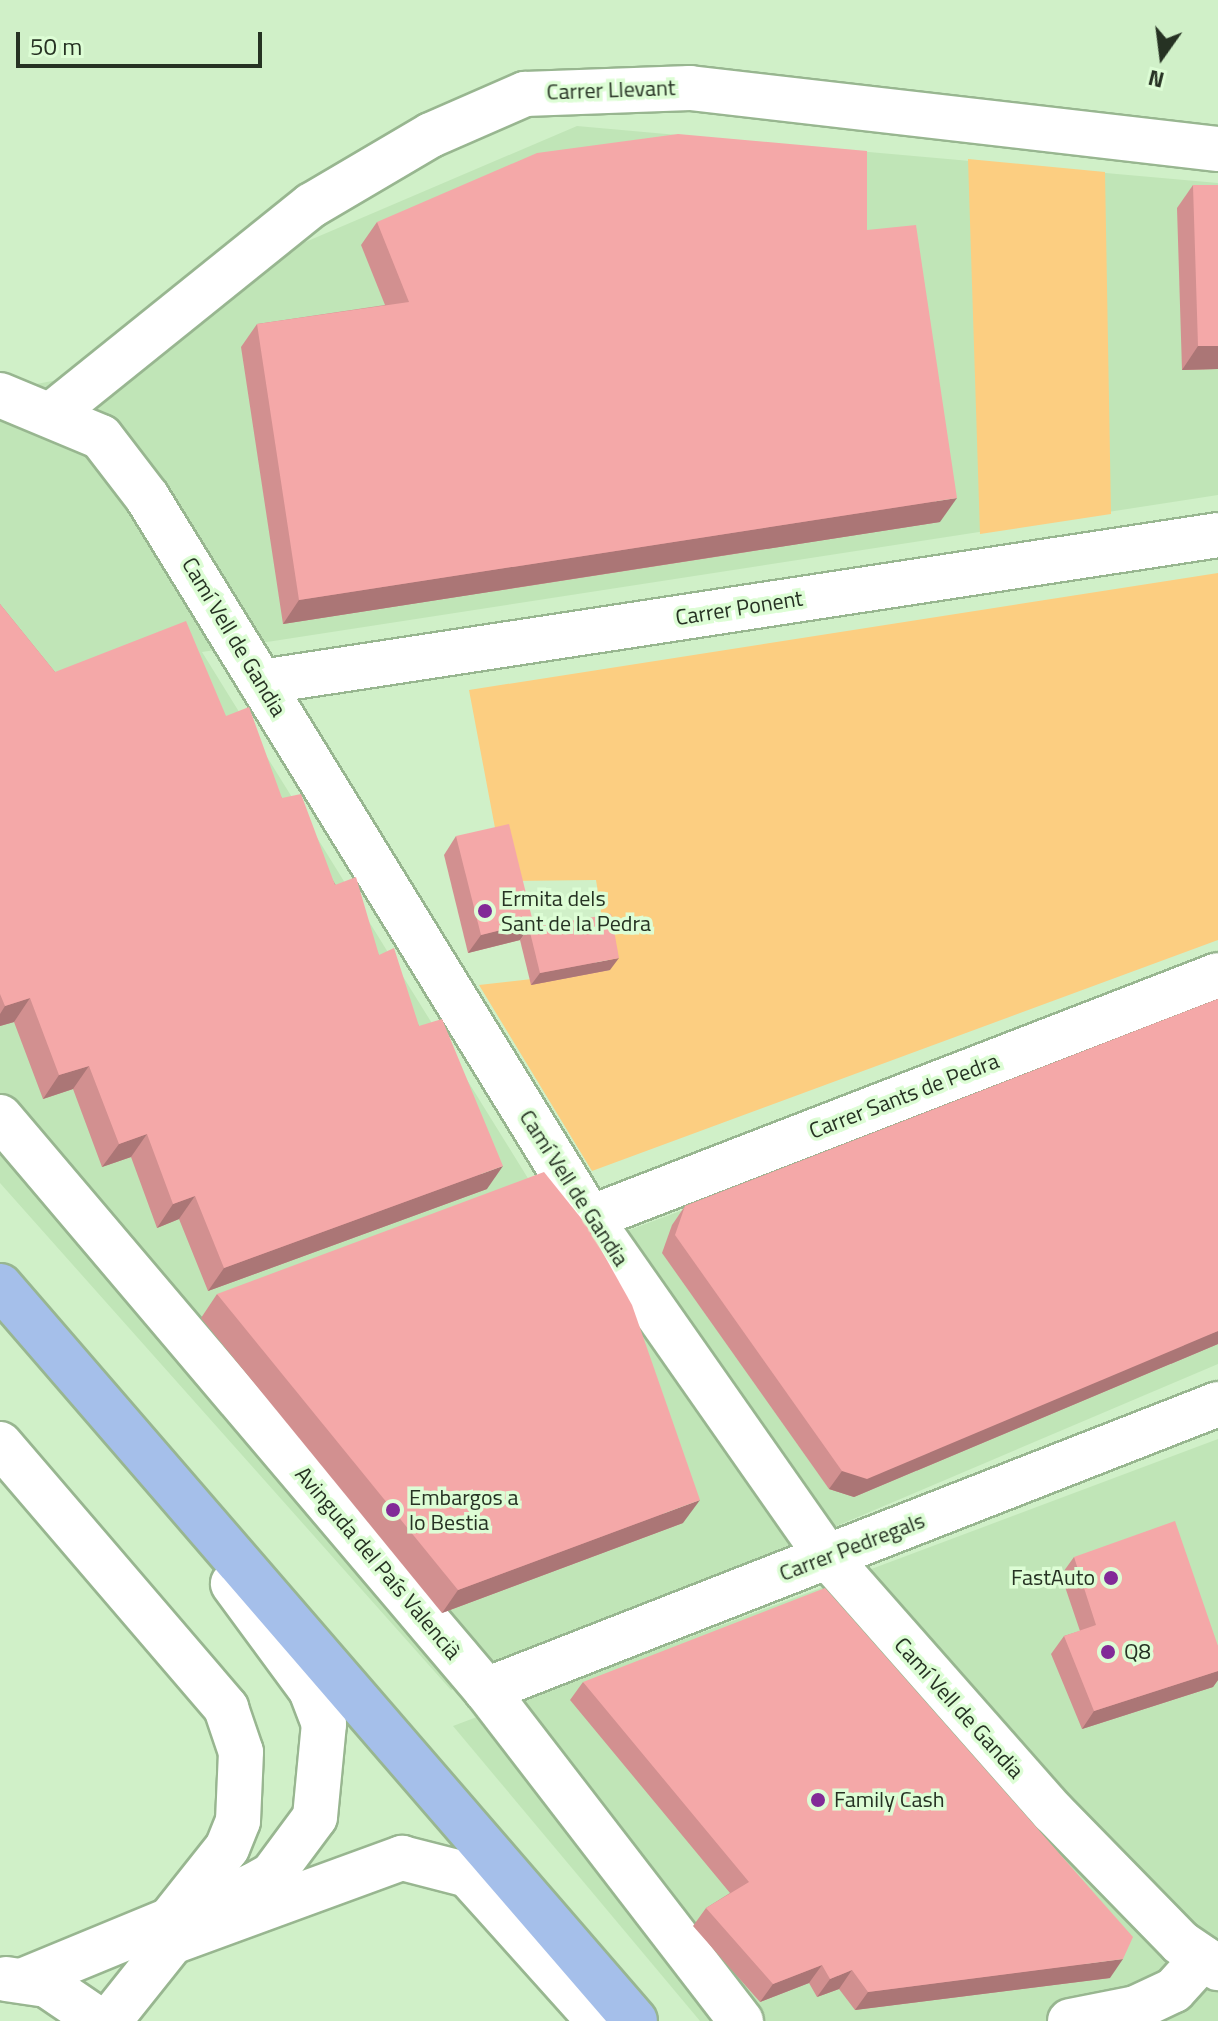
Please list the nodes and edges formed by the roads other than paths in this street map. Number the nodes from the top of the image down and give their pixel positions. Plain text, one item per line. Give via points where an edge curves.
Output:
1 (1218, 149) edge
2 (3, 400) edge
3 (53, 413) junction
4 (1218, 535) edge
5 (261, 682) junction
6 (1218, 975) edge
7 (0, 1117) edge
8 (590, 1218) junction
9 (0, 1286) edge
10 (0, 1298) edge
11 (1218, 1404) edge
12 (0, 1444) edge
13 (827, 1556) junction
14 (486, 1690) junction
15 (171, 1917) junction
16 (1213, 1961) edge
17 (12, 1979) edge
18 (100, 2021) edge
19 (109, 2021) edge
20 (599, 2021) edge
21 (635, 2021) edge
22 (741, 2021) edge
23 (1070, 2021) edge

1 - 3 street, Carrer Llevant via 690,88 525,94 431,135 312,205
2 - 3 street, Camí Vell de Gandia
3 - 5 street, Camí Vell de Gandia via 114,451
4 - 5 street, Carrer Ponent
5 - 8 street, Camí Vell de Gandia
6 - 8 street, Carrer Sants de Pedra
7 - 14 street, Avinguda del País Valencià
8 - 13 street, Camí Vell de Gandia
9 - 21 main road
10 - 15 street via 14,1329 252,1607 311,1690 324,1724 322,1787 298,1845 263,1880
11 - 13 street, Carrer Pedregals
12 - 15 street via 226,1708 241,1752 238,1821 227,1848
13 - 14 street, Carrer Pedregals
13 - 16 street, Camí Vell de Gandia via 1053,1812
14 - 22 street, Avinguda del País Valencià
15 - 17 street
16 - 23 street via 1174,1990 1136,2008
17 - 18 street via 69,1995
19 - 20 street via 172,1942 402,1858 468,1875

